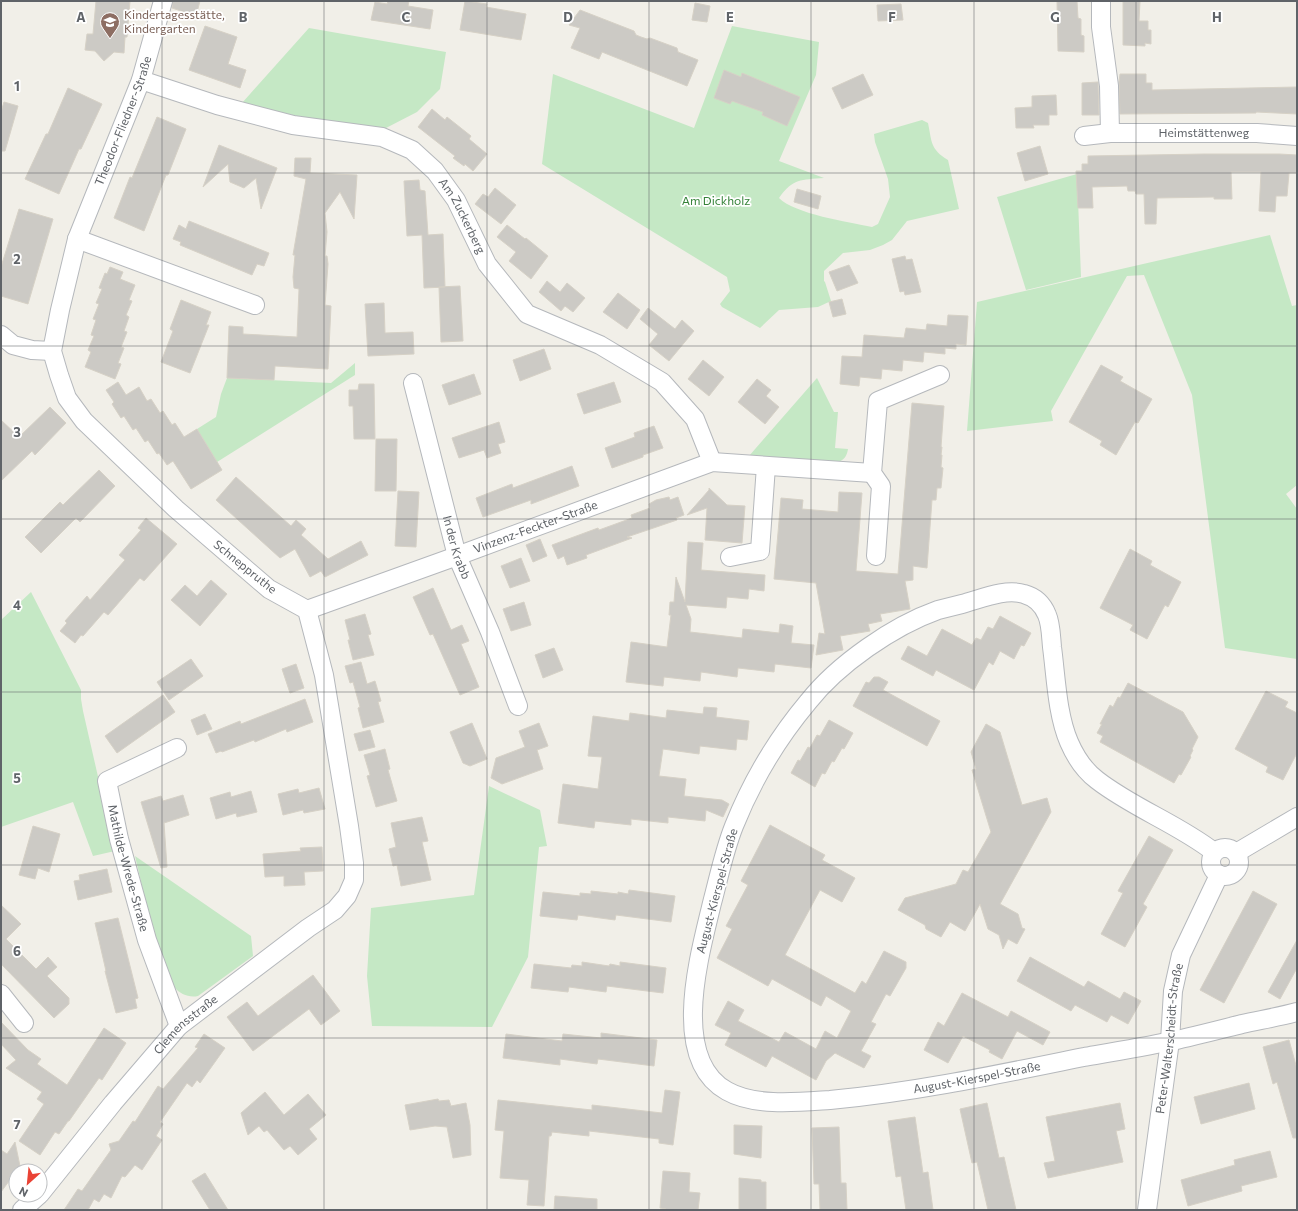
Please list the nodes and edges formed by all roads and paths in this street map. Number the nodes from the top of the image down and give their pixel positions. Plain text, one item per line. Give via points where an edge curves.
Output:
1 (163, 1) edge
2 (1100, 1) edge
3 (141, 80) junction
4 (1110, 133) junction
5 (1084, 136) dead end
6 (1297, 136) edge
7 (77, 239) junction
8 (255, 305) dead end
9 (1, 335) edge
10 (52, 351) junction
11 (940, 375) dead end
12 (413, 383) dead end
13 (712, 462) junction
14 (766, 466) junction
15 (872, 473) junction
16 (457, 556) junction
17 (730, 556) dead end
18 (876, 556) dead end
19 (307, 610) junction
20 (518, 706) dead end
21 (177, 748) dead end
22 (1297, 817) edge
23 (1214, 852) junction
24 (1236, 853) junction
25 (1220, 875) junction
26 (1, 994) edge
27 (1297, 1012) edge
28 (24, 1022) dead end
29 (179, 1026) junction
30 (1170, 1041) junction
31 (48, 1185) edge
32 (30, 1203) edge
33 (22, 1210) edge
34 (1147, 1210) edge

1 - 3 street, Theodor-Fliedner-Straße
2 - 4 street via 1109,86
3 - 7 street, Theodor-Fliedner-Straße
3 - 13 street, Am Zuckerberg via 217,105 293,125 382,137 412,150 435,171 456,200 487,264 527,314 600,345 662,382 695,419
4 - 5 street, Heimstättenweg
4 - 6 street, Heimstättenweg via 1257,133
7 - 8 street
7 - 10 street, Theodor-Fliedner-Straße
9 - 10 street via 13,345 32,350
10 - 19 street, Schneppruthe via 67,398 84,421 176,509 269,589
11 - 15 street via 878,401
12 - 16 street, In der Krabb
13 - 14 street, Vinzenz-Feckter-Straße
13 - 16 street, Vinzenz-Feckter-Straße
14 - 15 street, Vinzenz-Feckter-Straße
14 - 17 street via 760,551
15 - 18 street via 881,486
16 - 19 street, Vinzenz-Feckter-Straße
16 - 20 street, In der Krabb
19 - 29 street, Clemensstraße via 324,675 336,742 354,863 354,880 347,896 334,910
21 - 29 street, Mathilde-Wrede-Straße via 108,781 119,839 147,940
22 - 24 street
23 - 24 street via 1228,848
23 - 25 street via 1210,860 1212,869
23 - 30 street, August-Kierspel-Straße via 1182,830 1120,796 1087,771 1068,740 1061,715 1048,616 1036,598 1018,592 997,594 937,610 895,630 842,667 810,699 765,764 734,827 726,851 700,954 693,1007 693,1031 697,1052 713,1080 727,1091 744,1098 763,1101 799,1102 888,1094
24 - 25 street via 1239,860 1237,870 1229,875
25 - 30 street, Peter-Walterscheidt-Straße via 1181,955 1173,991
26 - 28 street
27 - 30 street, August-Kierspel-Straße
29 - 31 street, Clemensstraße
30 - 34 street, Peter-Walterscheidt-Straße
32 - 33 street, Clemensstraße

